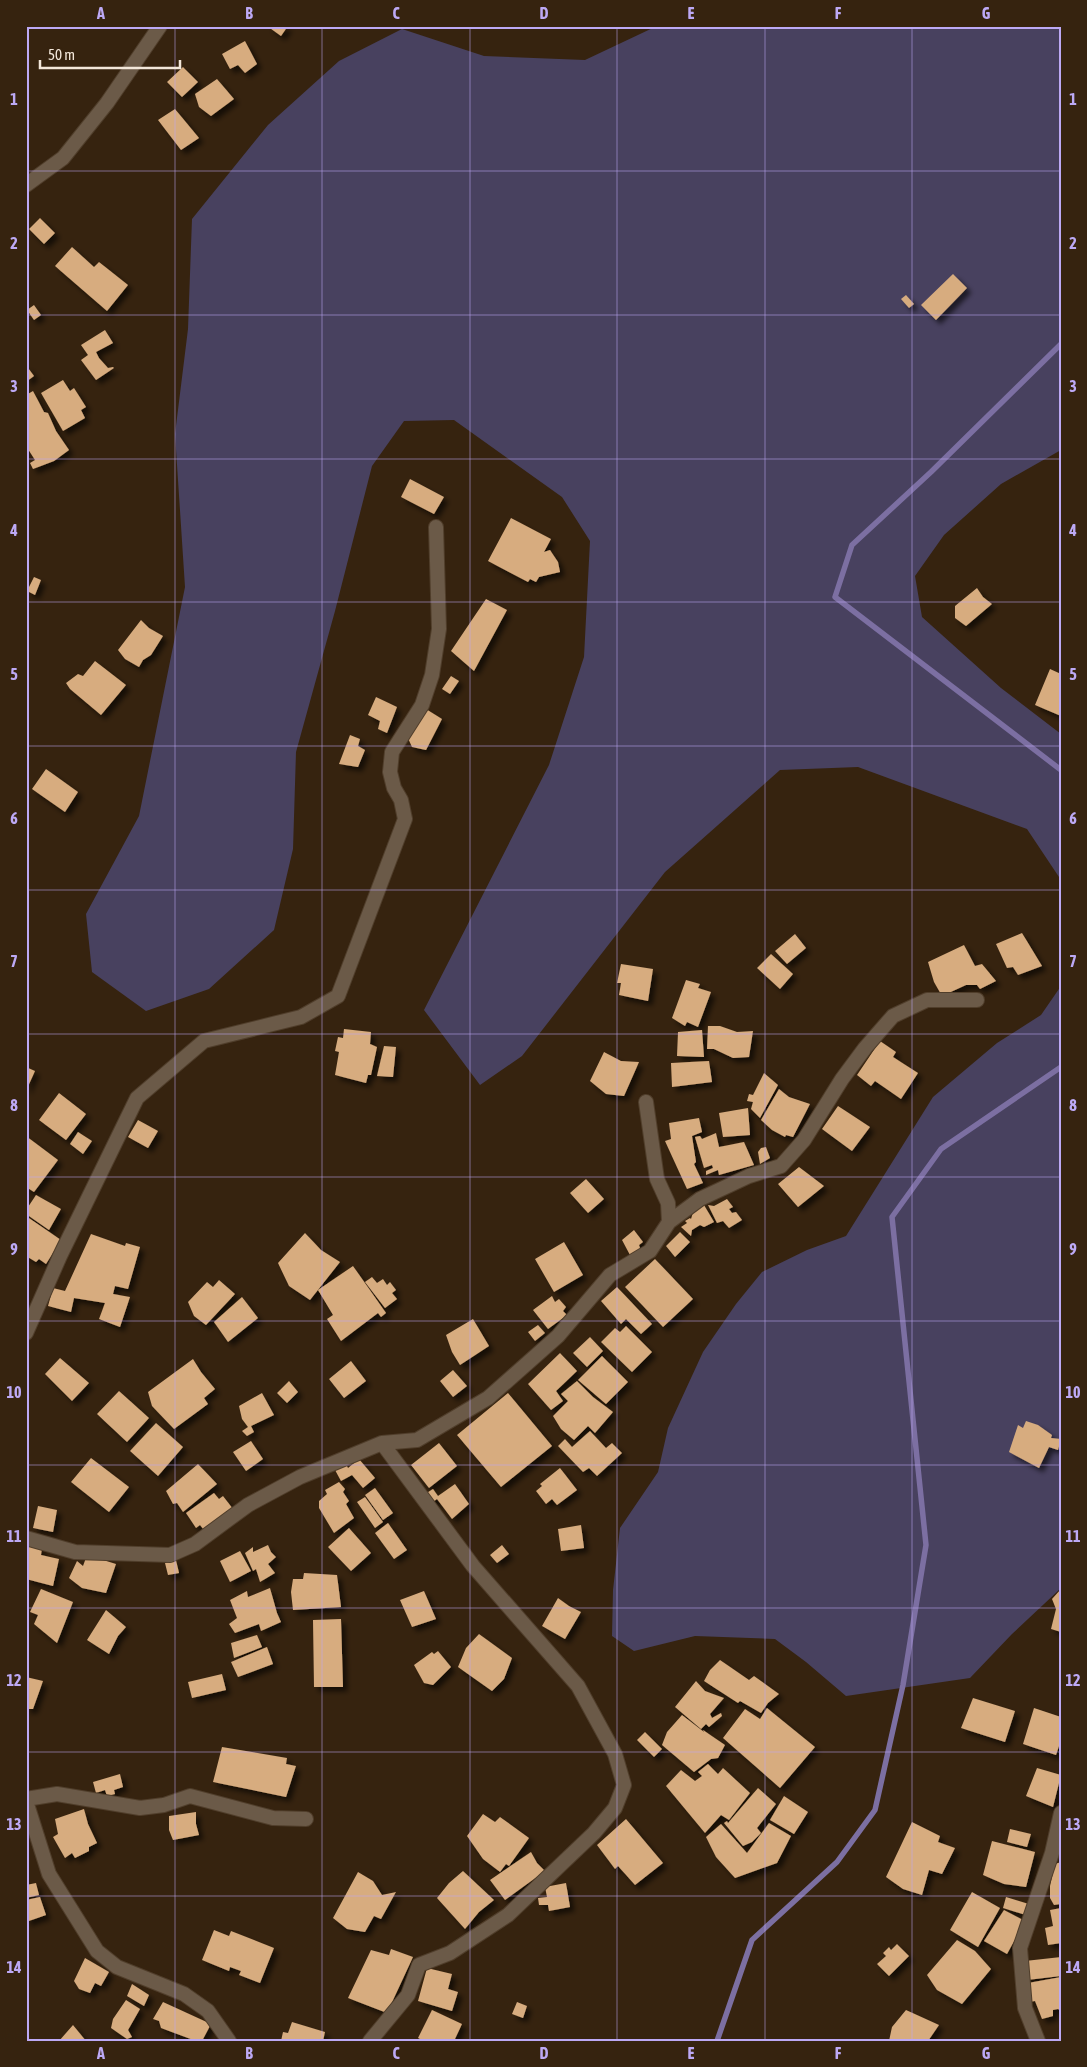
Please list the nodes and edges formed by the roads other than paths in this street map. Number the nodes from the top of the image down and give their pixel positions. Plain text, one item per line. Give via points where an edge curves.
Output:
1 (160, 26) edge
2 (26, 185) edge
3 (436, 527) dead end
4 (977, 1000) dead end
5 (646, 1102) dead end
6 (670, 1222) junction
7 (26, 1333) edge
8 (382, 1443) junction
9 (26, 1538) edge
10 (26, 1800) edge
11 (1061, 1813) edge
12 (306, 1819) dead end
13 (230, 2041) edge
14 (370, 2041) edge
15 (1038, 2041) edge

1 - 2 street via 107,103 62,158
3 - 7 street via 439,630 432,675 422,705 392,752 390,772 405,819 338,996 301,1018 204,1041 137,1098
4 - 6 street via 926,1000 893,1016 853,1064 804,1140 781,1166 749,1176 700,1199
5 - 6 street via 657,1179 668,1203
6 - 8 street via 650,1250 610,1275 558,1336 488,1398 417,1440
8 - 9 street via 300,1477 257,1500 195,1544 170,1555 75,1552
8 - 14 street via 472,1566 578,1686 614,1754 624,1785 615,1808 594,1833 508,1915 450,1953 419,1965 408,1995
10 - 12 street via 57,1794 140,1808 164,1805 190,1796 273,1818
10 - 13 street via 49,1874 97,1951 117,1967 184,1994 208,2011
11 - 15 street via 1052,1853 1020,1948 1025,2008

